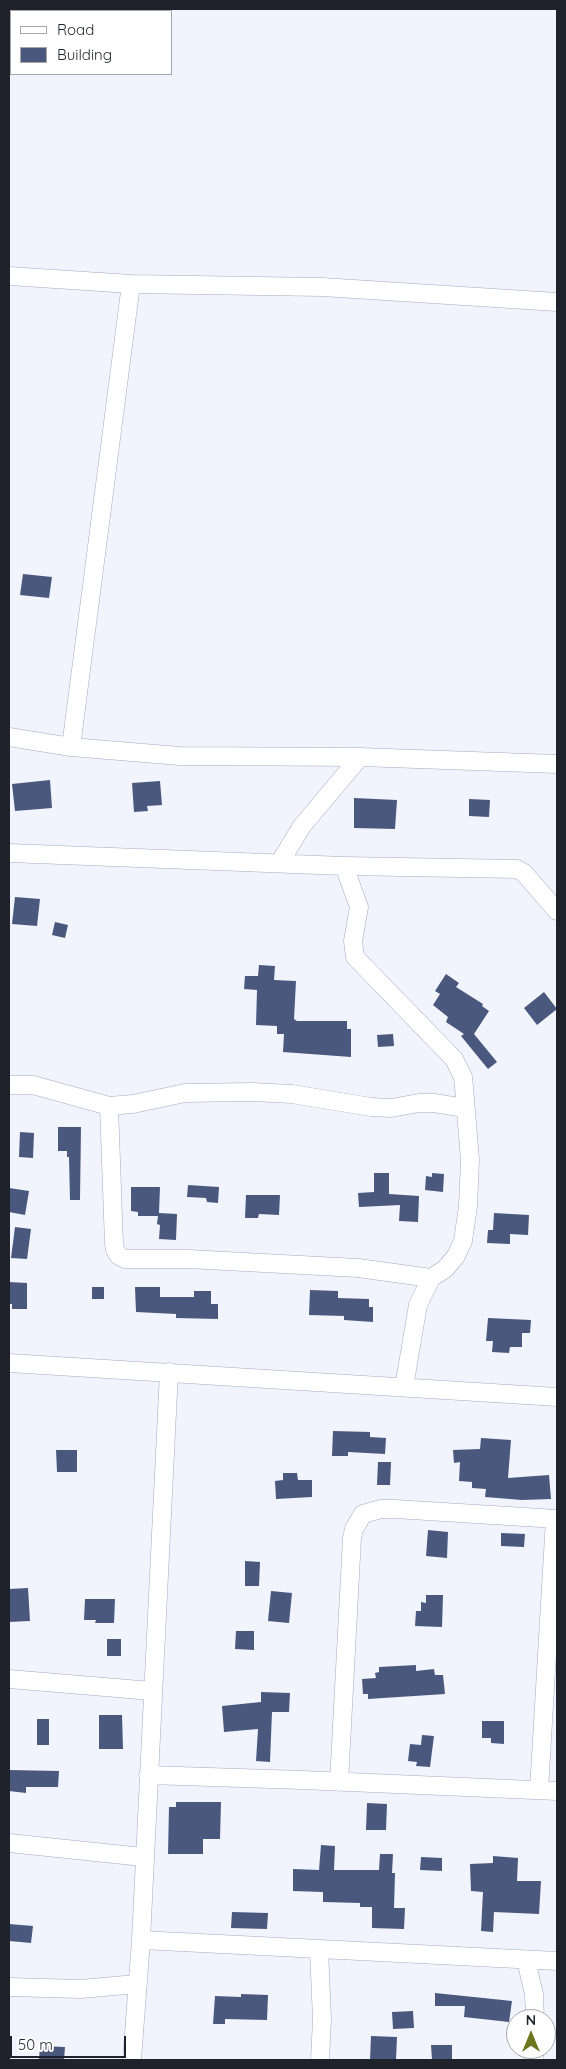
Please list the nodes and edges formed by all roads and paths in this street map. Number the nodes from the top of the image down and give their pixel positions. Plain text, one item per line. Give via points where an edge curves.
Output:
1 (9, 276) edge
2 (131, 284) junction
3 (557, 302) edge
4 (9, 737) edge
5 (71, 747) junction
6 (360, 756) junction
7 (557, 764) edge
8 (9, 853) edge
9 (280, 862) junction
10 (344, 866) junction
11 (537, 887) junction
12 (557, 887) edge
13 (557, 911) edge
14 (9, 1085) edge
15 (110, 1106) junction
16 (465, 1108) junction
17 (431, 1278) junction
18 (9, 1363) edge
19 (169, 1372) junction
20 (404, 1387) junction
21 (557, 1397) edge
22 (556, 1519) edge
23 (9, 1679) edge
24 (152, 1691) junction
25 (148, 1775) junction
26 (339, 1782) junction
27 (539, 1790) junction
28 (557, 1791) edge
29 (9, 1843) edge
30 (143, 1857) junction
31 (141, 1940) junction
32 (319, 1950) junction
33 (526, 1960) junction
34 (557, 1961) edge
35 (136, 1984) junction
36 (9, 1987) edge
37 (535, 2009) edge
38 (132, 2060) edge
39 (320, 2060) edge

1 - 2 street
2 - 3 street via 322,287
2 - 5 street
4 - 5 street
5 - 6 street via 180,756
6 - 7 street
6 - 9 street via 302,826
8 - 9 street
9 - 10 street
10 - 11 street via 518,869
10 - 16 street via 359,907 353,941 355,957 454,1059 463,1077
11 - 12 street
11 - 13 street
14 - 15 street via 33,1086
15 - 16 street via 185,1093 252,1092 292,1094 371,1107 434,1103
15 - 17 street via 114,1244 119,1256 125,1259 358,1268
16 - 17 street via 470,1160 463,1241 445,1270
17 - 20 street via 416,1312
18 - 19 street
19 - 20 street
19 - 24 street
20 - 21 street
22 - 26 street via 395,1509 363,1514 352,1538
22 - 27 street
23 - 24 street
24 - 25 street
25 - 26 street
25 - 30 street
26 - 27 street
27 - 28 street
29 - 30 street
30 - 31 street
31 - 32 street
31 - 35 street
32 - 33 street
32 - 39 street
33 - 34 street
33 - 37 street
35 - 36 street via 81,1989
35 - 38 street

